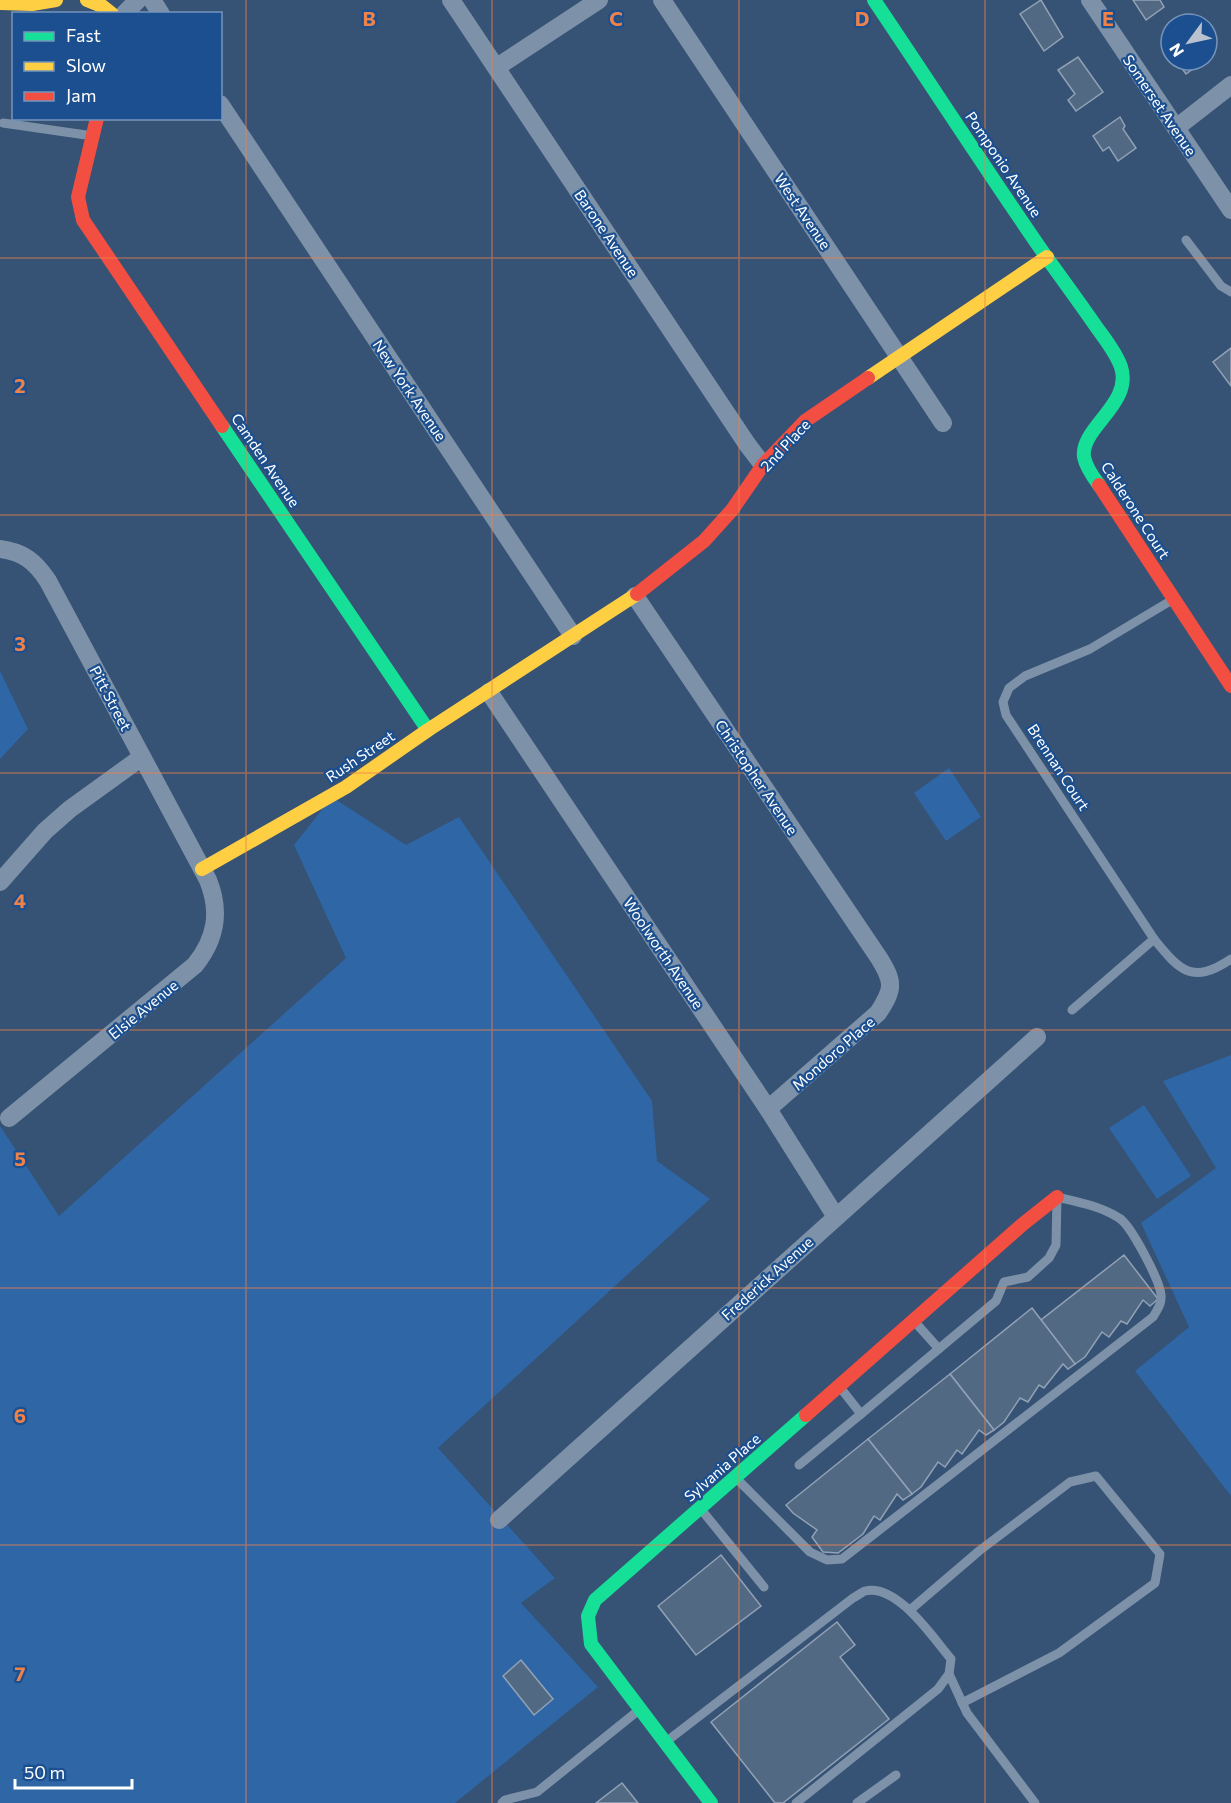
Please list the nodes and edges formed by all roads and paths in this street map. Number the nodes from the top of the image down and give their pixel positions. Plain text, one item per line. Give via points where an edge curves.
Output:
1 (87, 0) edge
2 (138, 0) edge
3 (451, 0) edge
4 (598, 0) edge
5 (662, 0) edge
6 (874, 0) edge
7 (1090, 0) edge
8 (51, 1) edge
9 (0, 3) edge
10 (110, 12) edge
11 (126, 12) edge
12 (497, 67) junction
13 (1231, 85) edge
14 (222, 107) edge
15 (97, 120) edge
16 (3, 123) dead end
17 (1176, 128) junction
18 (93, 136) junction
19 (1231, 210) edge
20 (1185, 240) dead end
21 (1047, 258) junction
22 (1231, 292) edge
23 (1110, 346) joint
24 (900, 357) junction
25 (943, 423) dead end
26 (763, 465) junction
27 (0, 549) edge
28 (635, 596) junction
29 (1174, 598) junction
30 (573, 636) junction
31 (1231, 683) edge
32 (489, 692) junction
33 (428, 730) junction
34 (142, 757) junction
35 (202, 869) junction
36 (0, 882) edge
37 (1154, 939) junction
38 (879, 958) joint
39 (1231, 959) edge
40 (1072, 1010) dead end
41 (1037, 1038) dead end
42 (768, 1109) junction
43 (9, 1118) dead end
44 (1057, 1197) junction
45 (836, 1216) junction
46 (914, 1320) junction
47 (939, 1349) junction
48 (839, 1386) junction
49 (861, 1414) junction
50 (799, 1465) dead end
51 (735, 1477) junction
52 (700, 1508) junction
53 (499, 1520) dead end
54 (764, 1587) dead end
55 (910, 1610) junction
56 (949, 1674) junction
57 (962, 1703) junction
58 (639, 1710) junction
59 (665, 1742) junction
60 (896, 1775) dead end
61 (502, 1803) edge
62 (711, 1803) edge
63 (796, 1803) edge
64 (857, 1803) edge
65 (1035, 1803) edge

1 - 10 street
2 - 11 street
3 - 12 street, Barone Avenue
4 - 12 street
5 - 24 street, West Avenue
6 - 21 street, Pomponio Avenue
7 - 17 street, Somerset Avenue
8 - 9 street
12 - 26 street, Barone Avenue
13 - 17 street
14 - 30 street, New York Avenue
15 - 18 street
16 - 18 lane
17 - 19 street, Somerset Avenue
18 - 33 street, Camden Avenue via 78,197 83,220
20 - 22 lane via 1221,286
21 - 23 street, Pomponio Avenue
21 - 24 street, 2nd Place
23 - 29 street, Calderone Court via 1122,369 1122,388 1114,406 1086,443 1084,456 1091,473
24 - 25 street, West Avenue
24 - 26 street, 2nd Place via 805,421
26 - 28 street, 2nd Place via 732,510 704,541
27 - 34 street, Pitt Street via 25,555 38,566
28 - 30 street, 2nd Place
28 - 38 street, Christopher Avenue
29 - 31 street, Calderone Court
29 - 37 lane, Brennan Court via 1090,649 1025,676 1009,688 1003,702 1006,715
30 - 32 street, Rush Street
32 - 33 street, Rush Street
32 - 42 street, Woolworth Avenue
33 - 35 street, Rush Street via 345,787
34 - 35 street, Pitt Street
34 - 36 street via 45,831
35 - 43 street, Elsie Avenue via 213,894 216,925 200,959
37 - 39 lane, Brennan Court via 1183,971 1200,973
37 - 40 lane
38 - 42 street, Mondoro Place via 892,983 888,999 878,1013
41 - 45 street, Frederick Avenue
42 - 45 street, Woolworth Avenue
44 - 46 street, Sylvania Place
44 - 47 lane via 1056,1245 1049,1258 1028,1277 1004,1282 996,1301
44 - 51 lane via 1093,1206 1121,1219 1135,1236 1161,1294 1161,1305 1153,1317 842,1559 827,1560 810,1552
45 - 53 street, Frederick Avenue
46 - 47 lane
46 - 48 street, Sylvania Place
47 - 49 lane
48 - 49 lane
48 - 51 street, Sylvania Place
49 - 50 lane
51 - 52 street, Sylvania Place
52 - 54 lane
52 - 58 street, Sylvania Place via 588,1609 586,1623 591,1644
55 - 56 lane via 951,1659
55 - 57 lane via 1070,1482 1096,1476 1160,1554 1155,1583 1059,1653
55 - 59 lane via 882,1592 866,1591 853,1598
56 - 57 lane
56 - 63 lane via 938,1689
57 - 65 lane
58 - 59 street, Sylvania Place
58 - 61 lane via 537,1792
59 - 62 street, Sylvania Place
60 - 64 lane

